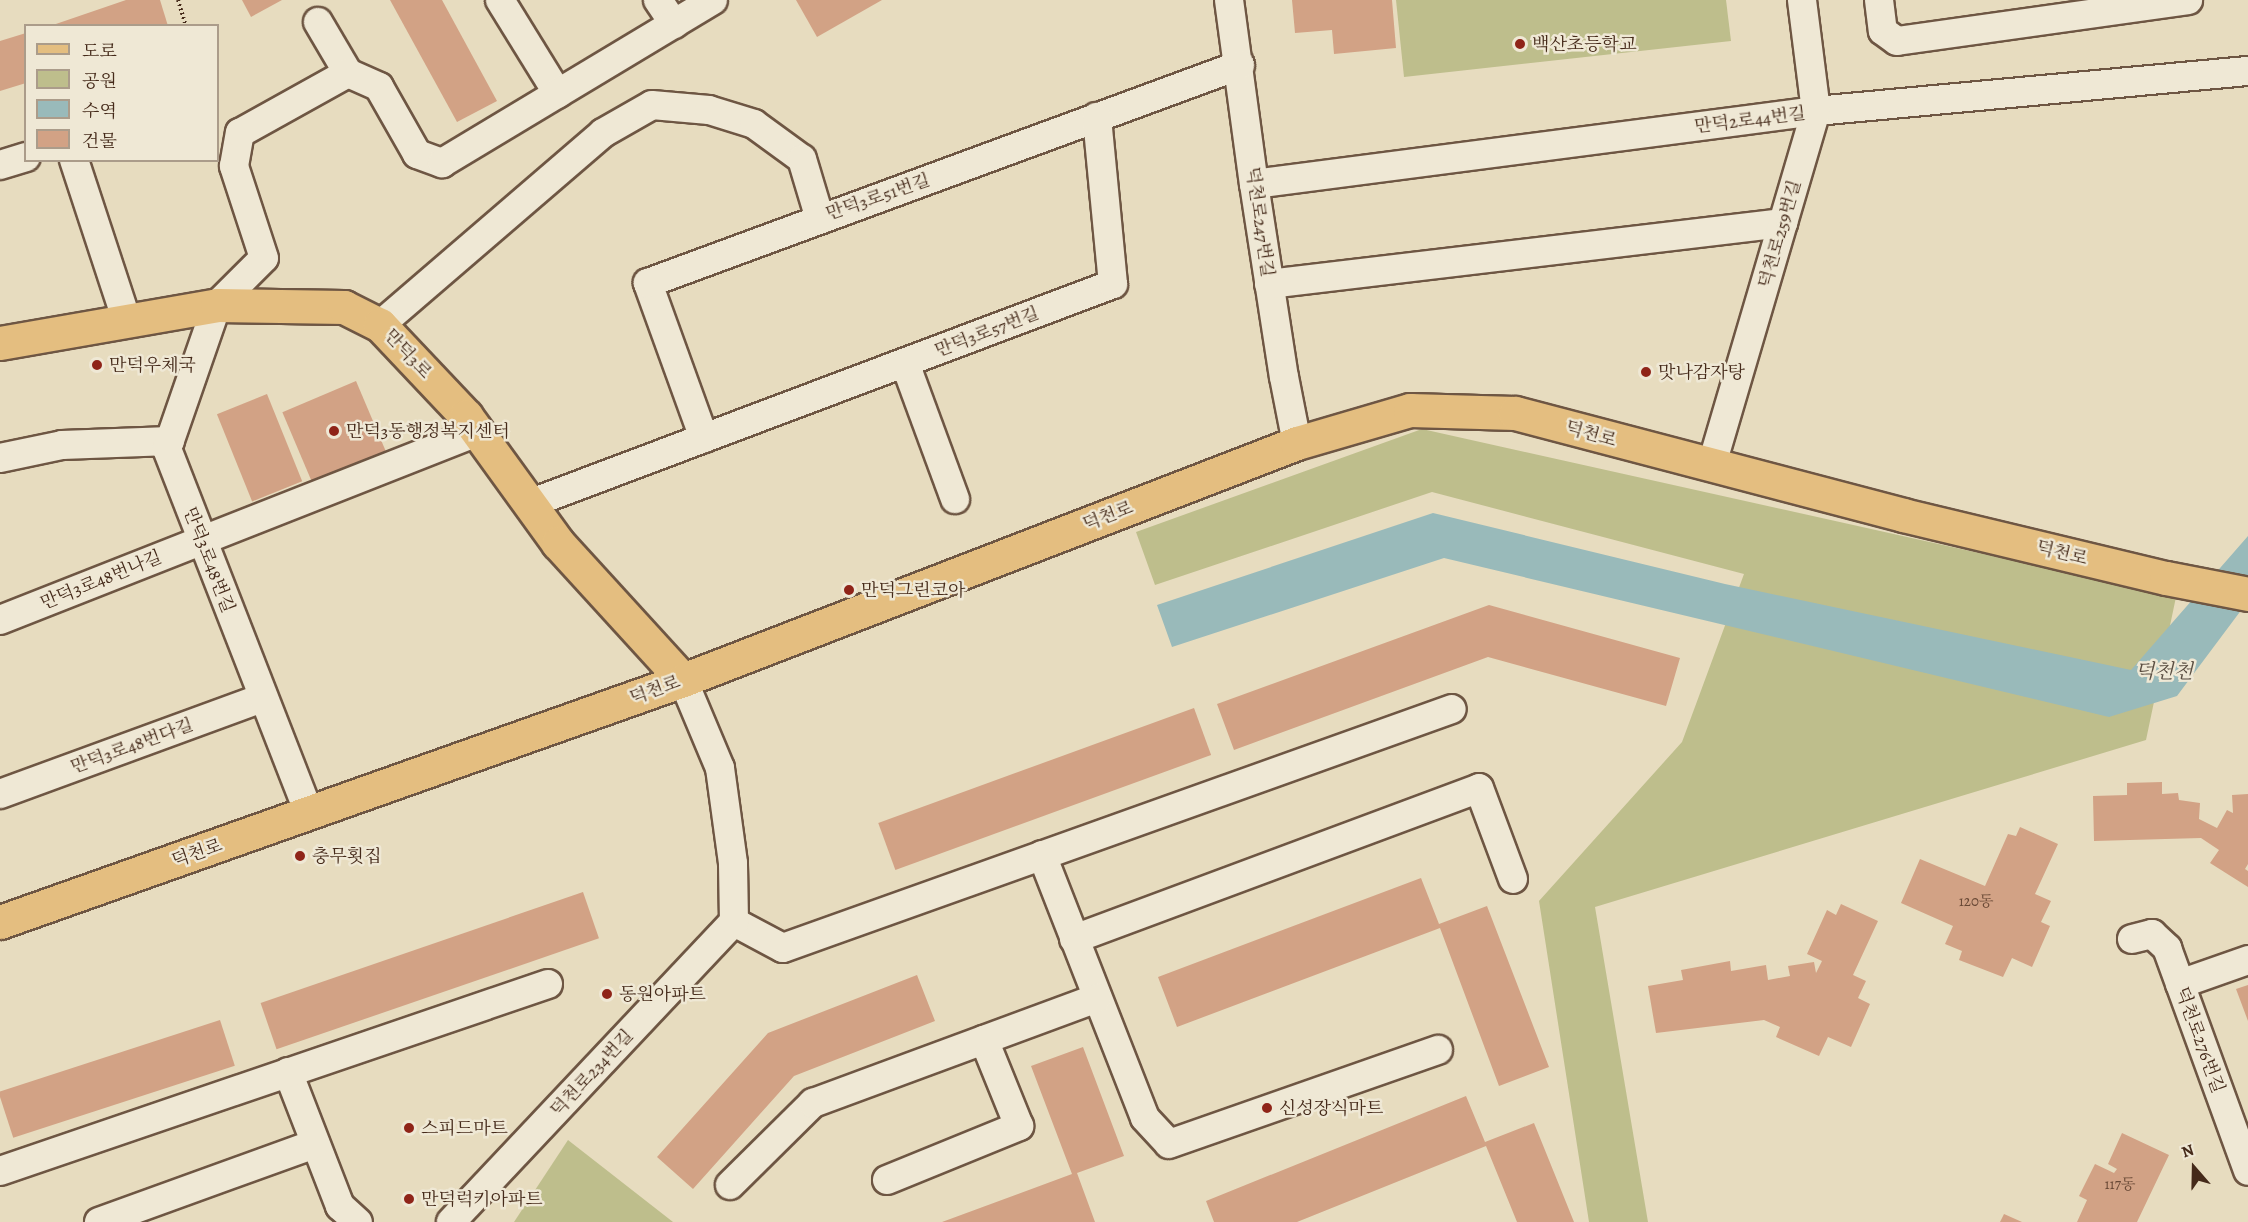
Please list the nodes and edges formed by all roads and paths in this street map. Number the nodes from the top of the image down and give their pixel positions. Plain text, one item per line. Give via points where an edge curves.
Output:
1 (178, 0) edge
2 (500, 0) edge
3 (658, 0) edge
4 (713, 0) edge
5 (1229, 0) edge
6 (1802, 0) edge
7 (1880, 0) edge
8 (2188, 0) edge
9 (318, 22) dead end
10 (185, 24) edge
11 (674, 24) junction
12 (1240, 65) junction
13 (2248, 71) edge
14 (348, 73) junction
15 (558, 94) junction
16 (1816, 111) junction
17 (1097, 117) junction
18 (24, 158) edge
19 (75, 162) edge
20 (0, 165) edge
21 (1254, 184) junction
22 (820, 219) junction
23 (1783, 223) junction
24 (1269, 284) junction
25 (217, 305) junction
26 (127, 321) junction
27 (380, 325) junction
28 (0, 343) edge
29 (905, 363) junction
30 (477, 432) junction
31 (704, 438) junction
32 (170, 441) junction
33 (1297, 443) junction
34 (0, 458) edge
35 (1712, 464) junction
36 (955, 500) dead end
37 (529, 504) junction
38 (201, 539) junction
39 (2248, 594) edge
40 (0, 620) edge
41 (683, 680) junction
42 (263, 698) junction
43 (1452, 709) dead end
44 (0, 794) edge
45 (309, 813) junction
46 (1042, 855) junction
47 (1513, 879) dead end
48 (0, 922) edge
49 (734, 922) junction
50 (1074, 939) junction
51 (2132, 939) dead end
52 (2248, 960) edge
53 (548, 984) dead end
54 (2180, 984) junction
55 (1097, 998) junction
56 (984, 1040) junction
57 (1438, 1050) dead end
58 (288, 1072) junction
59 (315, 1144) junction
60 (2248, 1171) edge
61 (0, 1172) edge
62 (887, 1180) dead end
63 (730, 1185) dead end
64 (99, 1222) edge
65 (358, 1222) edge
66 (451, 1222) edge

1 - 10 path
2 - 15 street
3 - 11 street
4 - 11 street
5 - 12 street, 덕천로247번길
6 - 16 street, 덕천로259번길
7 - 8 street via 1883,31 1897,41
9 - 14 street
11 - 15 street
12 - 17 street, 만덕3로51번길
12 - 21 street, 덕천로247번길
13 - 16 street, 만덕2로44번길
14 - 15 street via 379,87 417,154 442,163
14 - 25 street via 240,133 234,166 264,258
16 - 21 street, 만덕2로44번길
16 - 23 street, 덕천로259번길
17 - 22 street, 만덕3로51번길
17 - 29 street, 만덕3로57번길 via 1113,284
18 - 20 street
19 - 26 street
21 - 24 street, 덕천로247번길
22 - 27 street, 만덕3로51번길 via 802,159 754,124 709,111 652,105 603,133
22 - 31 street via 648,283
23 - 24 street
23 - 35 street, 덕천로259번길
24 - 33 street, 덕천로247번길
25 - 26 main road, 만덕3로
25 - 27 main road, 만덕3로 via 344,307
25 - 32 street, 만덕3로48번길
26 - 28 main road, 만덕3로
27 - 30 main road, 만덕3로
29 - 31 street, 만덕3로57번길
29 - 36 street
30 - 37 main road, 만덕3로
30 - 38 street, 만덕3로48번나길
31 - 37 street, 만덕3로57번길
32 - 34 street via 62,445
32 - 38 street, 만덕3로48번길 via 167,449
33 - 35 main road, 덕천로 via 1410,410 1515,413
33 - 41 main road, 덕천로
35 - 39 main road, 덕천로 via 2166,578
37 - 41 main road, 만덕3로 via 558,543
38 - 40 street, 만덕3로48번나길
38 - 42 street, 만덕3로48번길
41 - 45 main road, 덕천로
41 - 49 street via 720,768 733,863
42 - 44 street, 만덕3로48번다길
42 - 45 street, 만덕3로48번길
43 - 46 street
45 - 48 main road, 덕천로
46 - 49 street via 783,948
46 - 50 street
47 - 50 street via 1479,788
49 - 66 street, 덕천로234번길
50 - 55 street
51 - 54 street, 덕천로276번길 via 2152,933 2167,948
52 - 54 street
53 - 58 street
54 - 60 street, 덕천로276번길
55 - 56 street
55 - 57 street via 1145,1118 1169,1144
56 - 62 street via 1019,1126
56 - 63 street via 813,1103
58 - 59 street
58 - 61 street
59 - 64 street
59 - 65 street via 340,1206

